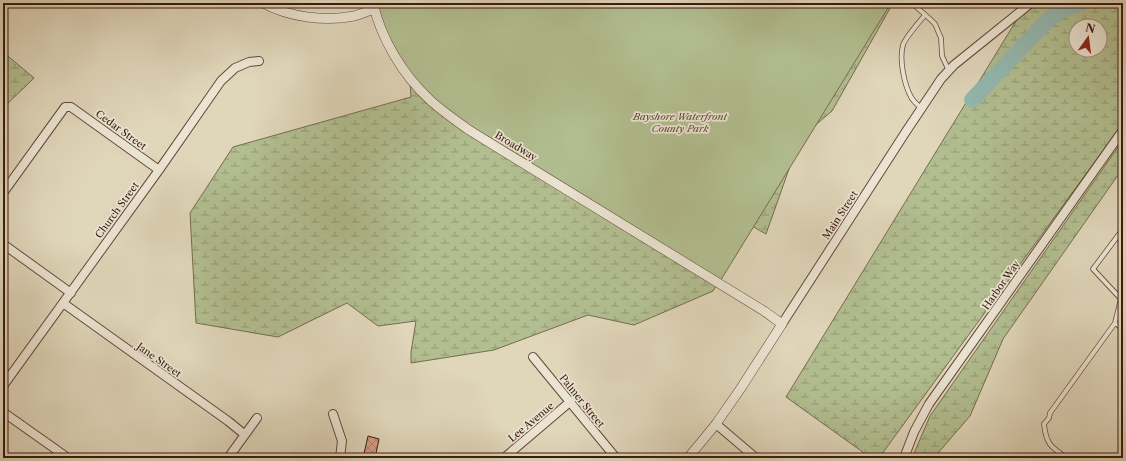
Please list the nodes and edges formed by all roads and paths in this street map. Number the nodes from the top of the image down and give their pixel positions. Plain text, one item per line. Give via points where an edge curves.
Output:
1 (263, 3) edge
2 (912, 3) edge
3 (1031, 3) edge
4 (276, 6) edge
5 (374, 6) edge
6 (925, 15) junction
7 (259, 61) dead end
8 (948, 71) junction
9 (921, 108) junction
10 (1123, 130) edge
11 (159, 170) junction
12 (3, 193) edge
13 (1123, 228) edge
14 (3, 244) edge
15 (71, 293) junction
16 (63, 303) junction
17 (1115, 323) junction
18 (782, 324) junction
19 (1123, 329) edge
20 (533, 357) dead end
21 (3, 386) edge
22 (571, 401) junction
23 (3, 412) edge
24 (332, 414) dead end
25 (257, 418) dead end
26 (716, 424) junction
27 (244, 434) junction
28 (68, 458) edge
29 (228, 458) edge
30 (340, 458) edge
31 (504, 458) edge
32 (616, 458) edge
33 (688, 458) edge
34 (756, 458) edge
35 (904, 458) edge
36 (1067, 458) edge

1 - 4 street, Broadway
2 - 6 lane
3 - 8 street, Main Street
4 - 5 street, Broadway via 300,16 335,18 354,16
5 - 18 street, Broadway via 385,37 403,69 429,100 448,115
6 - 8 lane via 935,24 941,38 942,56
6 - 9 lane via 903,44 902,54 902,67 908,89
7 - 11 street, Church Street via 235,68 226,76
8 - 9 street, Main Street
9 - 18 street, Main Street
10 - 35 street, Harbor Way via 929,404
11 - 12 street, Cedar Street via 71,107 65,106
11 - 15 street, Church Street
13 - 17 lane via 1093,269 1121,299
14 - 15 street
15 - 16 street, Church Street
16 - 21 street, Church Street
16 - 27 street, Jane Street
17 - 19 lane
17 - 36 lane via 1044,424 1045,436 1052,447
18 - 26 street, Main Street
20 - 22 street, Palmer Street
22 - 31 street, Lee Avenue
22 - 32 street, Palmer Street
23 - 28 street
24 - 30 street via 342,441
25 - 27 street
26 - 33 street, Main Street
26 - 34 street
27 - 29 street

